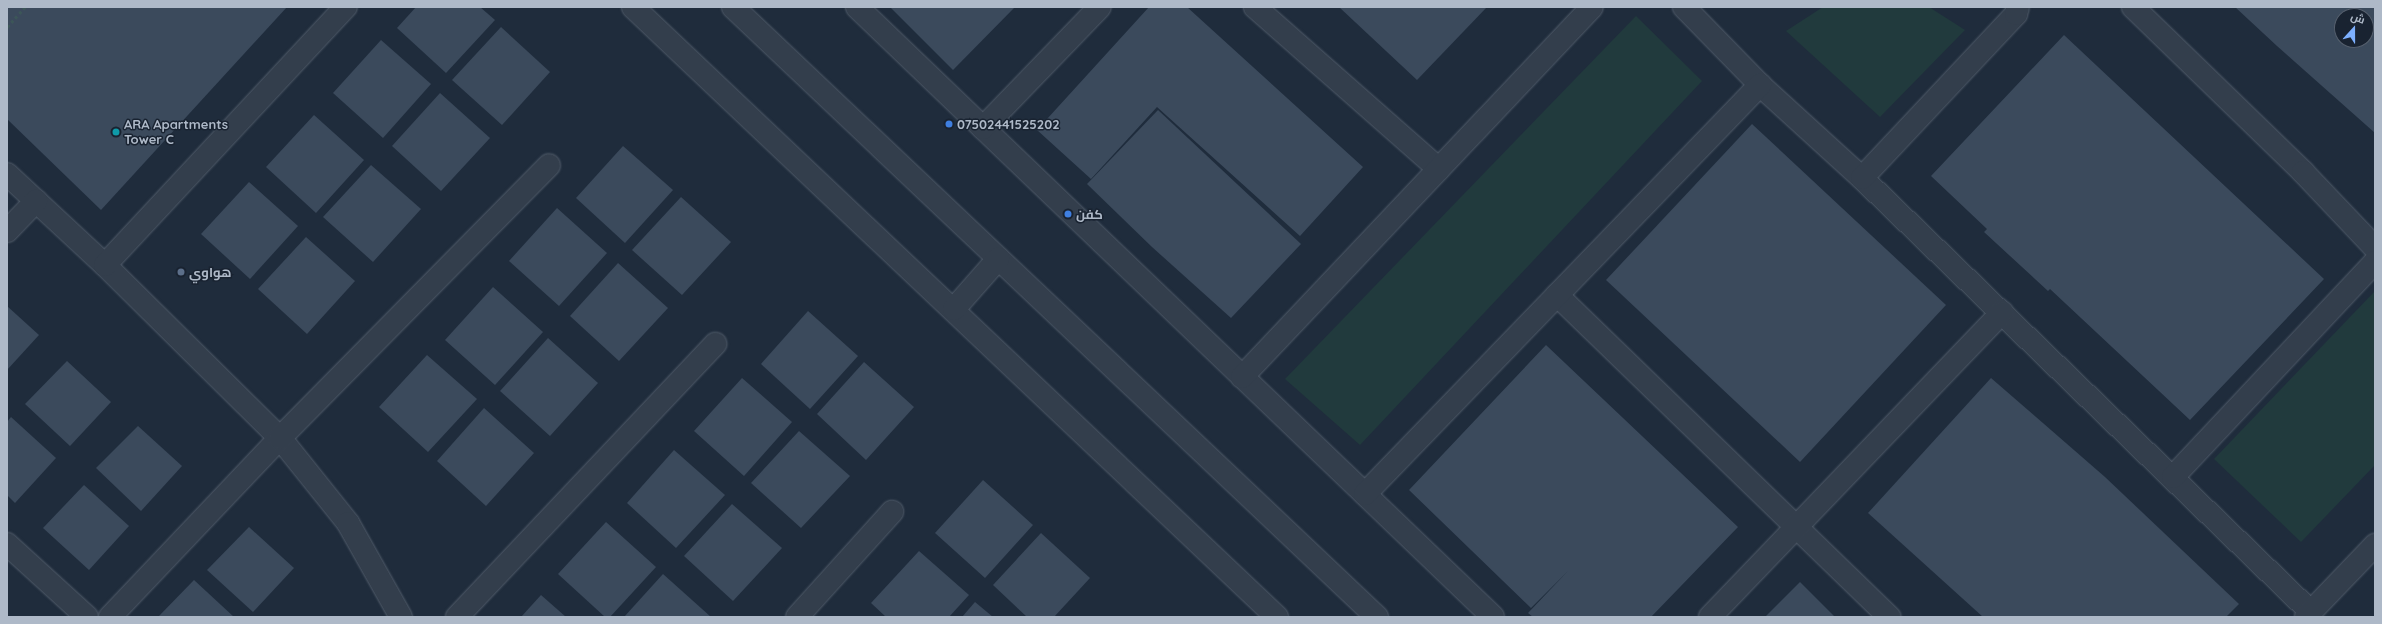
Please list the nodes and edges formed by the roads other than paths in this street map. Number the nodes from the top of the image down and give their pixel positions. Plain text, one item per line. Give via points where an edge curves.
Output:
1 (346, 7) edge
2 (633, 7) edge
3 (733, 7) edge
4 (857, 7) edge
5 (1100, 7) edge
6 (1255, 7) edge
7 (1592, 7) edge
8 (2018, 7) edge
9 (2133, 7) edge
10 (1695, 10) edge
11 (1760, 85) junction
12 (983, 128) junction
13 (548, 165) dead end
14 (1438, 169) junction
15 (7, 174) edge
16 (1862, 178) junction
17 (36, 202) junction
18 (7, 231) edge
19 (2375, 248) edge
20 (998, 259) junction
21 (2375, 262) edge
22 (105, 265) junction
23 (1557, 294) junction
24 (954, 309) junction
25 (2002, 313) junction
26 (715, 344) dead end
27 (1242, 377) junction
28 (280, 438) junction
29 (2172, 477) junction
30 (1365, 494) junction
31 (892, 512) dead end
32 (1796, 527) junction
33 (7, 544) edge
34 (2372, 555) edge
35 (2309, 614) edge
36 (86, 617) edge
37 (110, 617) edge
38 (401, 617) edge
39 (457, 617) edge
40 (797, 617) edge
41 (1277, 617) edge
42 (1377, 617) edge
43 (1493, 617) edge
44 (1710, 617) edge
45 (1889, 617) edge

1 - 22 street
2 - 24 street
3 - 20 street
4 - 12 street
5 - 12 street
6 - 14 street
7 - 14 street
8 - 16 street via 2016,14
9 - 19 street via 2303,172
10 - 11 street
11 - 16 street
11 - 23 street
12 - 27 street
13 - 28 street
14 - 27 street
15 - 17 street
16 - 25 street
17 - 18 street
17 - 22 street
20 - 24 street
20 - 42 street
21 - 29 street
22 - 28 street
23 - 30 street
23 - 32 street
24 - 41 street
25 - 29 street
25 - 32 street
26 - 39 street
27 - 30 street
28 - 37 street
28 - 38 street via 348,523
29 - 35 street
30 - 43 street
31 - 40 street
32 - 44 street
32 - 45 street
33 - 36 street
34 - 35 street

